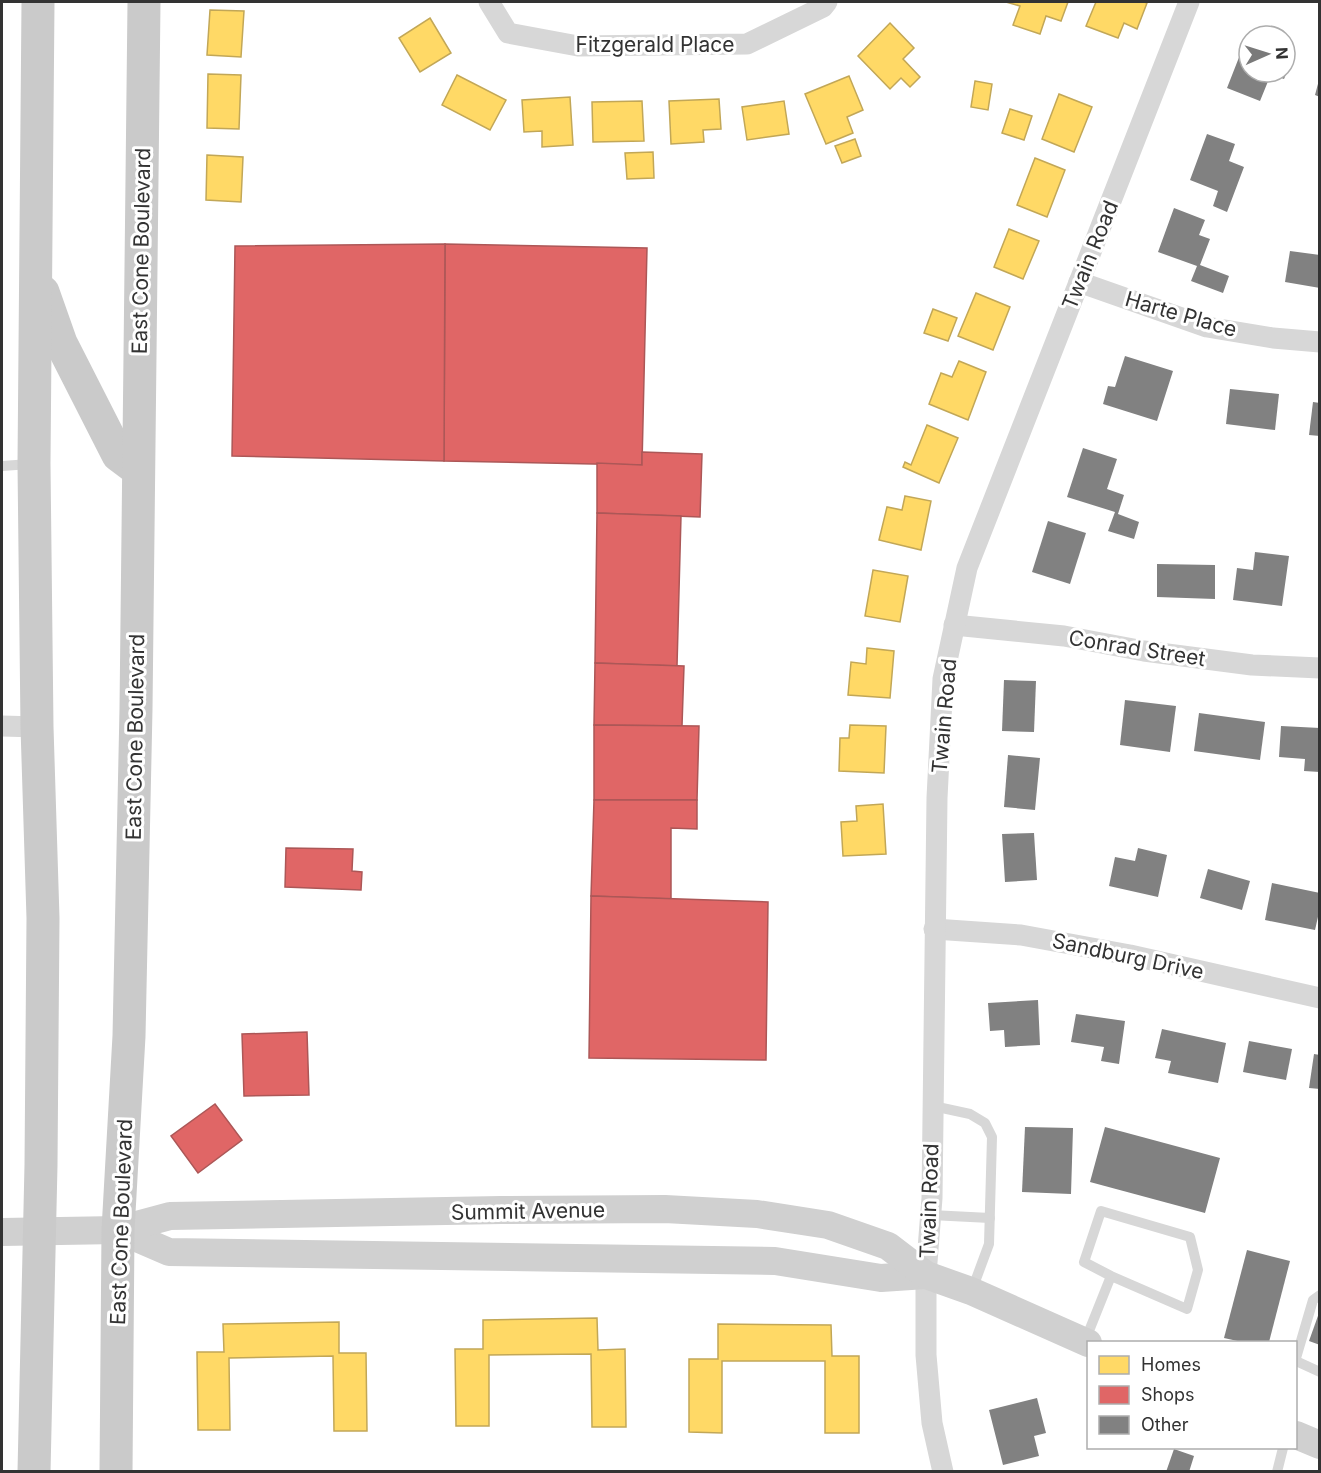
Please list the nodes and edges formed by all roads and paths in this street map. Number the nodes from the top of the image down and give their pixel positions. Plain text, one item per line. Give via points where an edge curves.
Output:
1 (38, 2) edge
2 (144, 2) edge
3 (489, 2) edge
4 (827, 2) edge
5 (1189, 2) edge
6 (36, 271) junction
7 (1079, 282) junction
8 (1320, 342) edge
9 (34, 464) junction
10 (2, 466) edge
11 (138, 470) junction
12 (954, 625) junction
13 (1320, 669) edge
14 (2, 726) edge
15 (37, 727) junction
16 (934, 929) junction
17 (1320, 998) edge
18 (933, 1106) junction
19 (931, 1215) junction
20 (990, 1218) junction
21 (118, 1230) junction
22 (39, 1231) junction
23 (2, 1232) edge
24 (926, 1275) junction
25 (1111, 1276) junction
26 (971, 1292) junction
27 (1316, 1297) edge
28 (1087, 1341) edge
29 (1087, 1342) edge
30 (1297, 1357) edge
31 (1297, 1360) edge
32 (1320, 1372) edge
33 (1297, 1435) edge
34 (1320, 1445) edge
35 (1283, 1449) edge
36 (34, 1472) edge
37 (116, 1472) edge
38 (943, 1472) edge
39 (1277, 1472) edge

1 - 6 main road
2 - 11 main road, East Cone Boulevard
3 - 4 street, Fitzgerald Place via 508,33 578,46 747,44 823,8
5 - 7 street, Twain Road
6 - 9 main road
6 - 11 main road via 61,343 118,456
7 - 8 street, Harte Place via 1207,327
7 - 12 street, Twain Road via 967,568
9 - 10 lane
9 - 15 main road
11 - 21 main road, East Cone Boulevard via 129,1036
12 - 13 street, Conrad Street via 1064,636 1252,665
12 - 16 street, Twain Road via 943,679
14 - 15 street
15 - 22 main road via 43,918
16 - 17 street, Sandburg Drive via 1021,935
16 - 18 street, Twain Road
18 - 19 street, Twain Road
18 - 20 lane via 970,1114 985,1123 992,1137
19 - 20 lane
19 - 24 street, Twain Road
20 - 26 lane via 989,1244
21 - 22 main road, Summit Avenue
21 - 24 main road, Summit Avenue via 169,1252 775,1261 881,1278
21 - 24 main road, Summit Avenue via 170,1216 688,1210 757,1214 828,1225 888,1246
21 - 37 main road, East Cone Boulevard
22 - 23 main road, Summit Avenue
22 - 36 main road
24 - 26 main road, Summit Avenue
24 - 38 street, Twain Road via 926,1355 932,1423
25 - 25 lane via 1084,1263 1101,1211 1190,1237 1198,1270 1187,1309
25 - 28 lane
26 - 29 main road, Summit Avenue
27 - 30 lane
31 - 32 lane
33 - 34 main road
35 - 39 lane

